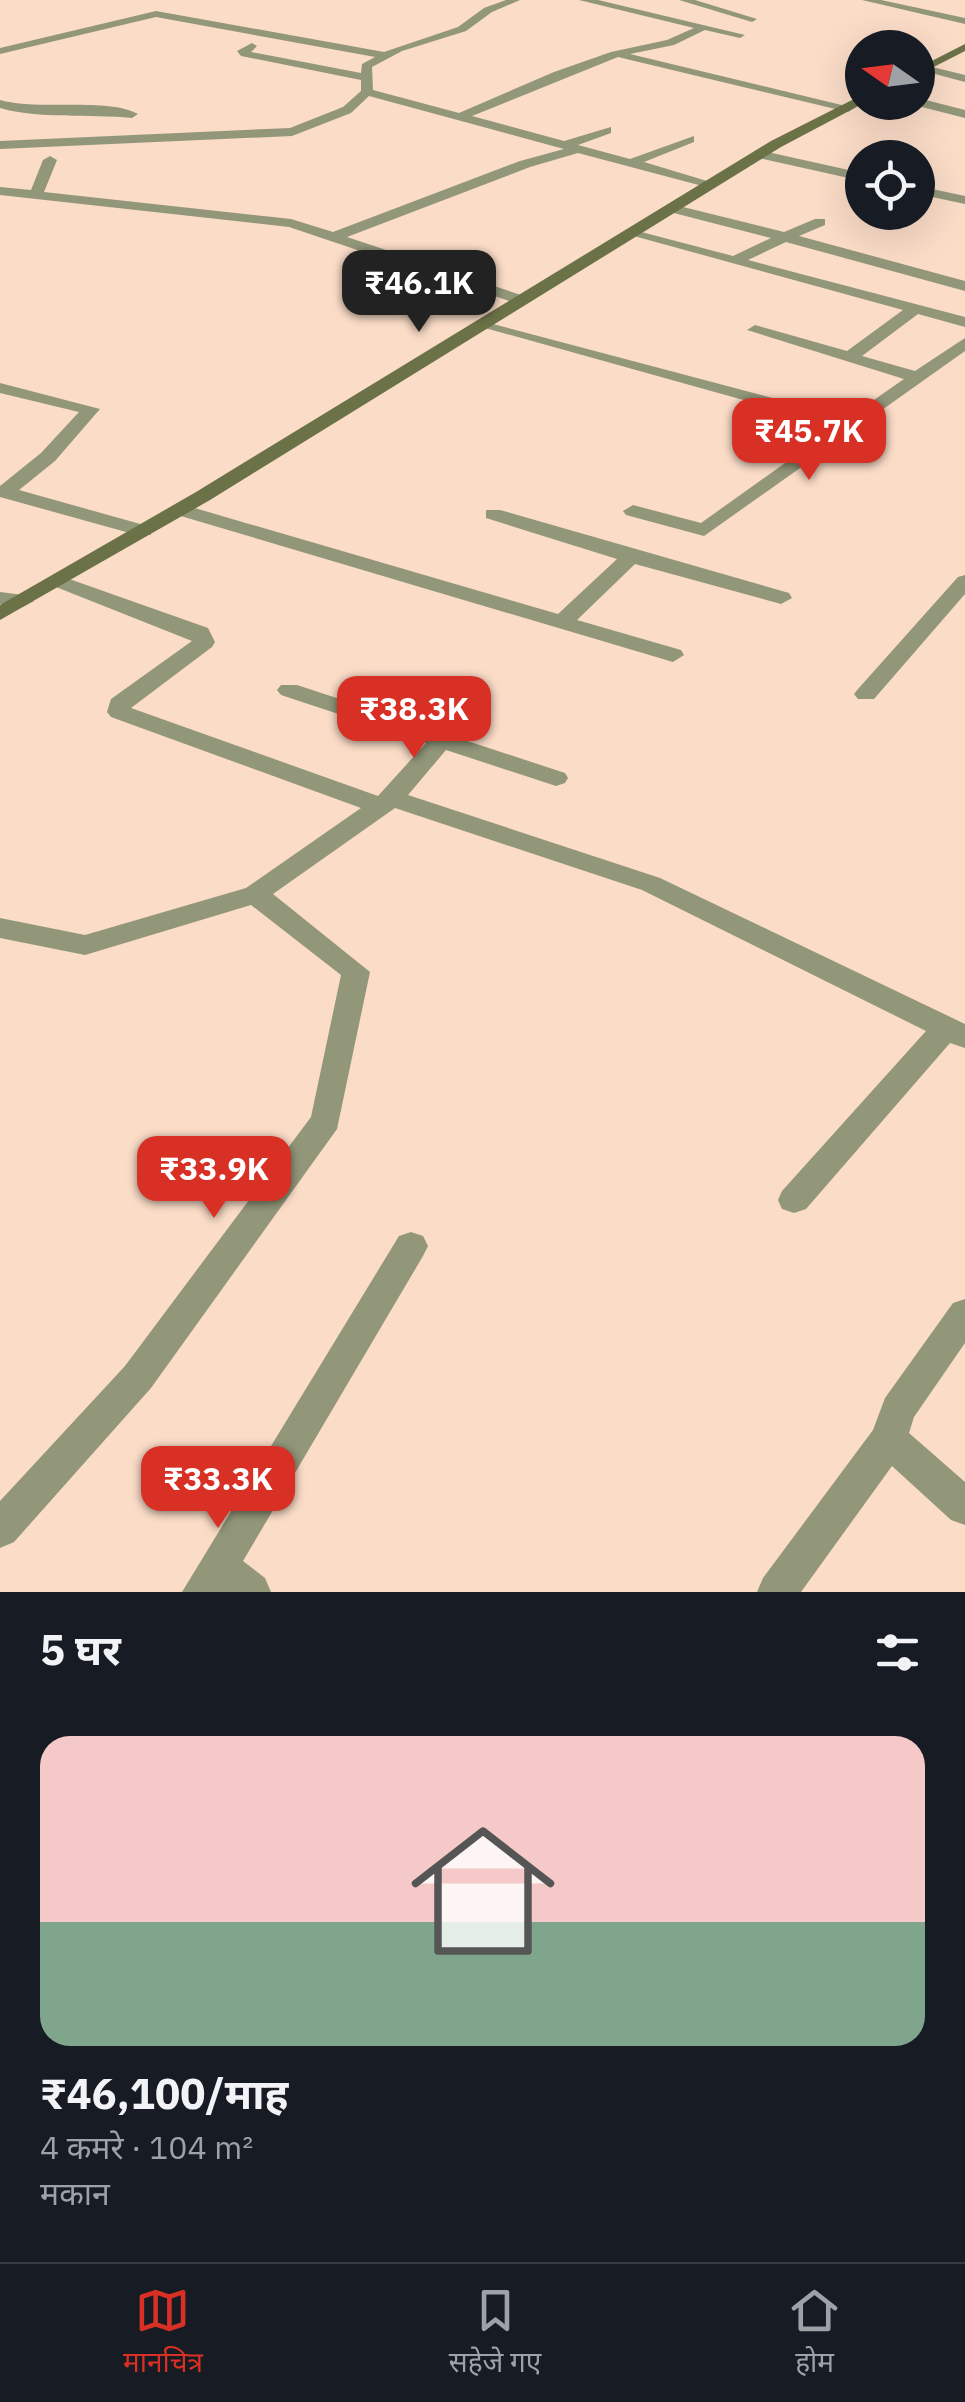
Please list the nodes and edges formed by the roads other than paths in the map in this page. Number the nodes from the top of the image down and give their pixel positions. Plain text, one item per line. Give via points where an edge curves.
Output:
1 (168, 0) edge
2 (515, 0) edge
3 (584, 0) edge
4 (684, 0) edge
5 (726, 0) edge
6 (868, 0) edge
7 (704, 6) junction
8 (195, 18) junction
9 (752, 18) dead end
10 (965, 21) edge
11 (704, 27) junction
12 (740, 35) dead end
13 (670, 42) junction
14 (252, 46) dead end
15 (965, 47) edge
16 (0, 51) edge
17 (615, 54) junction
18 (383, 55) junction
19 (935, 63) edge
20 (672, 67) junction
21 (935, 73) edge
22 (965, 79) edge
23 (367, 85) junction
24 (845, 102) edge
25 (0, 104) edge
26 (935, 106) edge
27 (845, 109) edge
28 (132, 114) dead end
29 (965, 114) edge
30 (460, 117) junction
31 (607, 130) dead end
32 (690, 139) dead end
33 (0, 144) edge
34 (571, 147) junction
35 (759, 154) junction
36 (50, 160) dead end
37 (632, 163) junction
38 (845, 173) edge
39 (710, 184) junction
40 (0, 191) edge
41 (30, 193) junction
42 (935, 194) edge
43 (965, 200) edge
44 (0, 203) edge
45 (672, 208) junction
46 (820, 222) dead end
47 (630, 233) junction
48 (786, 236) junction
49 (332, 237) junction
50 (736, 260) junction
51 (965, 286) edge
52 (521, 300) junction
53 (916, 308) junction
54 (484, 322) junction
55 (965, 322) edge
56 (755, 330) dead end
57 (965, 343) edge
58 (850, 356) junction
59 (914, 376) junction
60 (0, 388) edge
61 (849, 424) junction
62 (181, 510) junction
63 (633, 511) dead end
64 (493, 514) dead end
65 (144, 531) junction
66 (631, 557) junction
67 (58, 581) junction
68 (965, 581) edge
69 (0, 598) edge
70 (781, 598) dead end
71 (23, 601) junction
72 (0, 614) edge
73 (562, 622) junction
74 (674, 655) dead end
75 (289, 690) dead end
76 (866, 694) dead end
77 (440, 742) junction
78 (556, 778) dead end
79 (386, 802) junction
80 (255, 894) junction
81 (0, 928) edge
82 (955, 1033) edge
83 (794, 1200) dead end
84 (411, 1246) dead end
85 (965, 1314) edge
86 (889, 1439) junction
87 (965, 1507) edge
88 (0, 1529) edge
89 (210, 1579) edge
90 (251, 1592) edge
91 (777, 1592) edge

1 - 8 street via 167,7
2 - 18 street via 462,30
3 - 11 street
4 - 7 street
5 - 7 street
6 - 10 street
7 - 9 street
8 - 16 street via 149,15
8 - 18 street
11 - 12 street
11 - 13 street
13 - 17 street
13 - 20 street via 684,60
14 - 23 street via 240,53
15 - 19 street
17 - 20 street
17 - 30 street
18 - 23 street via 366,66
20 - 24 street
21 - 22 street
23 - 30 street
23 - 33 street via 347,110 292,132
25 - 28 street via 25,112
26 - 29 street
27 - 35 street
30 - 34 street
31 - 34 street
32 - 37 street
34 - 37 street
34 - 49 street
35 - 38 street
35 - 39 street
36 - 41 street
37 - 39 street
39 - 45 street
40 - 41 street
41 - 44 street
41 - 49 street via 291,224
42 - 43 street
45 - 47 street
45 - 48 street
46 - 48 street
47 - 50 street
47 - 52 street
48 - 50 street
48 - 51 street
49 - 52 street
50 - 53 street
52 - 54 street
53 - 55 street
53 - 58 street
54 - 61 street
54 - 62 street
56 - 58 street
57 - 59 street
58 - 59 street
59 - 61 street
60 - 65 street via 91,408 48,457 5,492
61 - 63 street via 704,530
62 - 65 street
62 - 73 street
64 - 66 street
65 - 67 street
66 - 70 street
66 - 73 street
67 - 71 street
67 - 79 street via 200,633 204,642 119,704 118,712
68 - 76 street
69 - 71 street
71 - 72 street
73 - 74 street
75 - 77 street
77 - 78 street
77 - 79 street
79 - 80 street
79 - 82 street via 651,884
80 - 81 street via 85,945
80 - 88 street via 356,972 326,1120 138,1377
82 - 83 street
84 - 89 street
85 - 86 street via 898,1410
86 - 87 street
86 - 91 street
89 - 90 street

